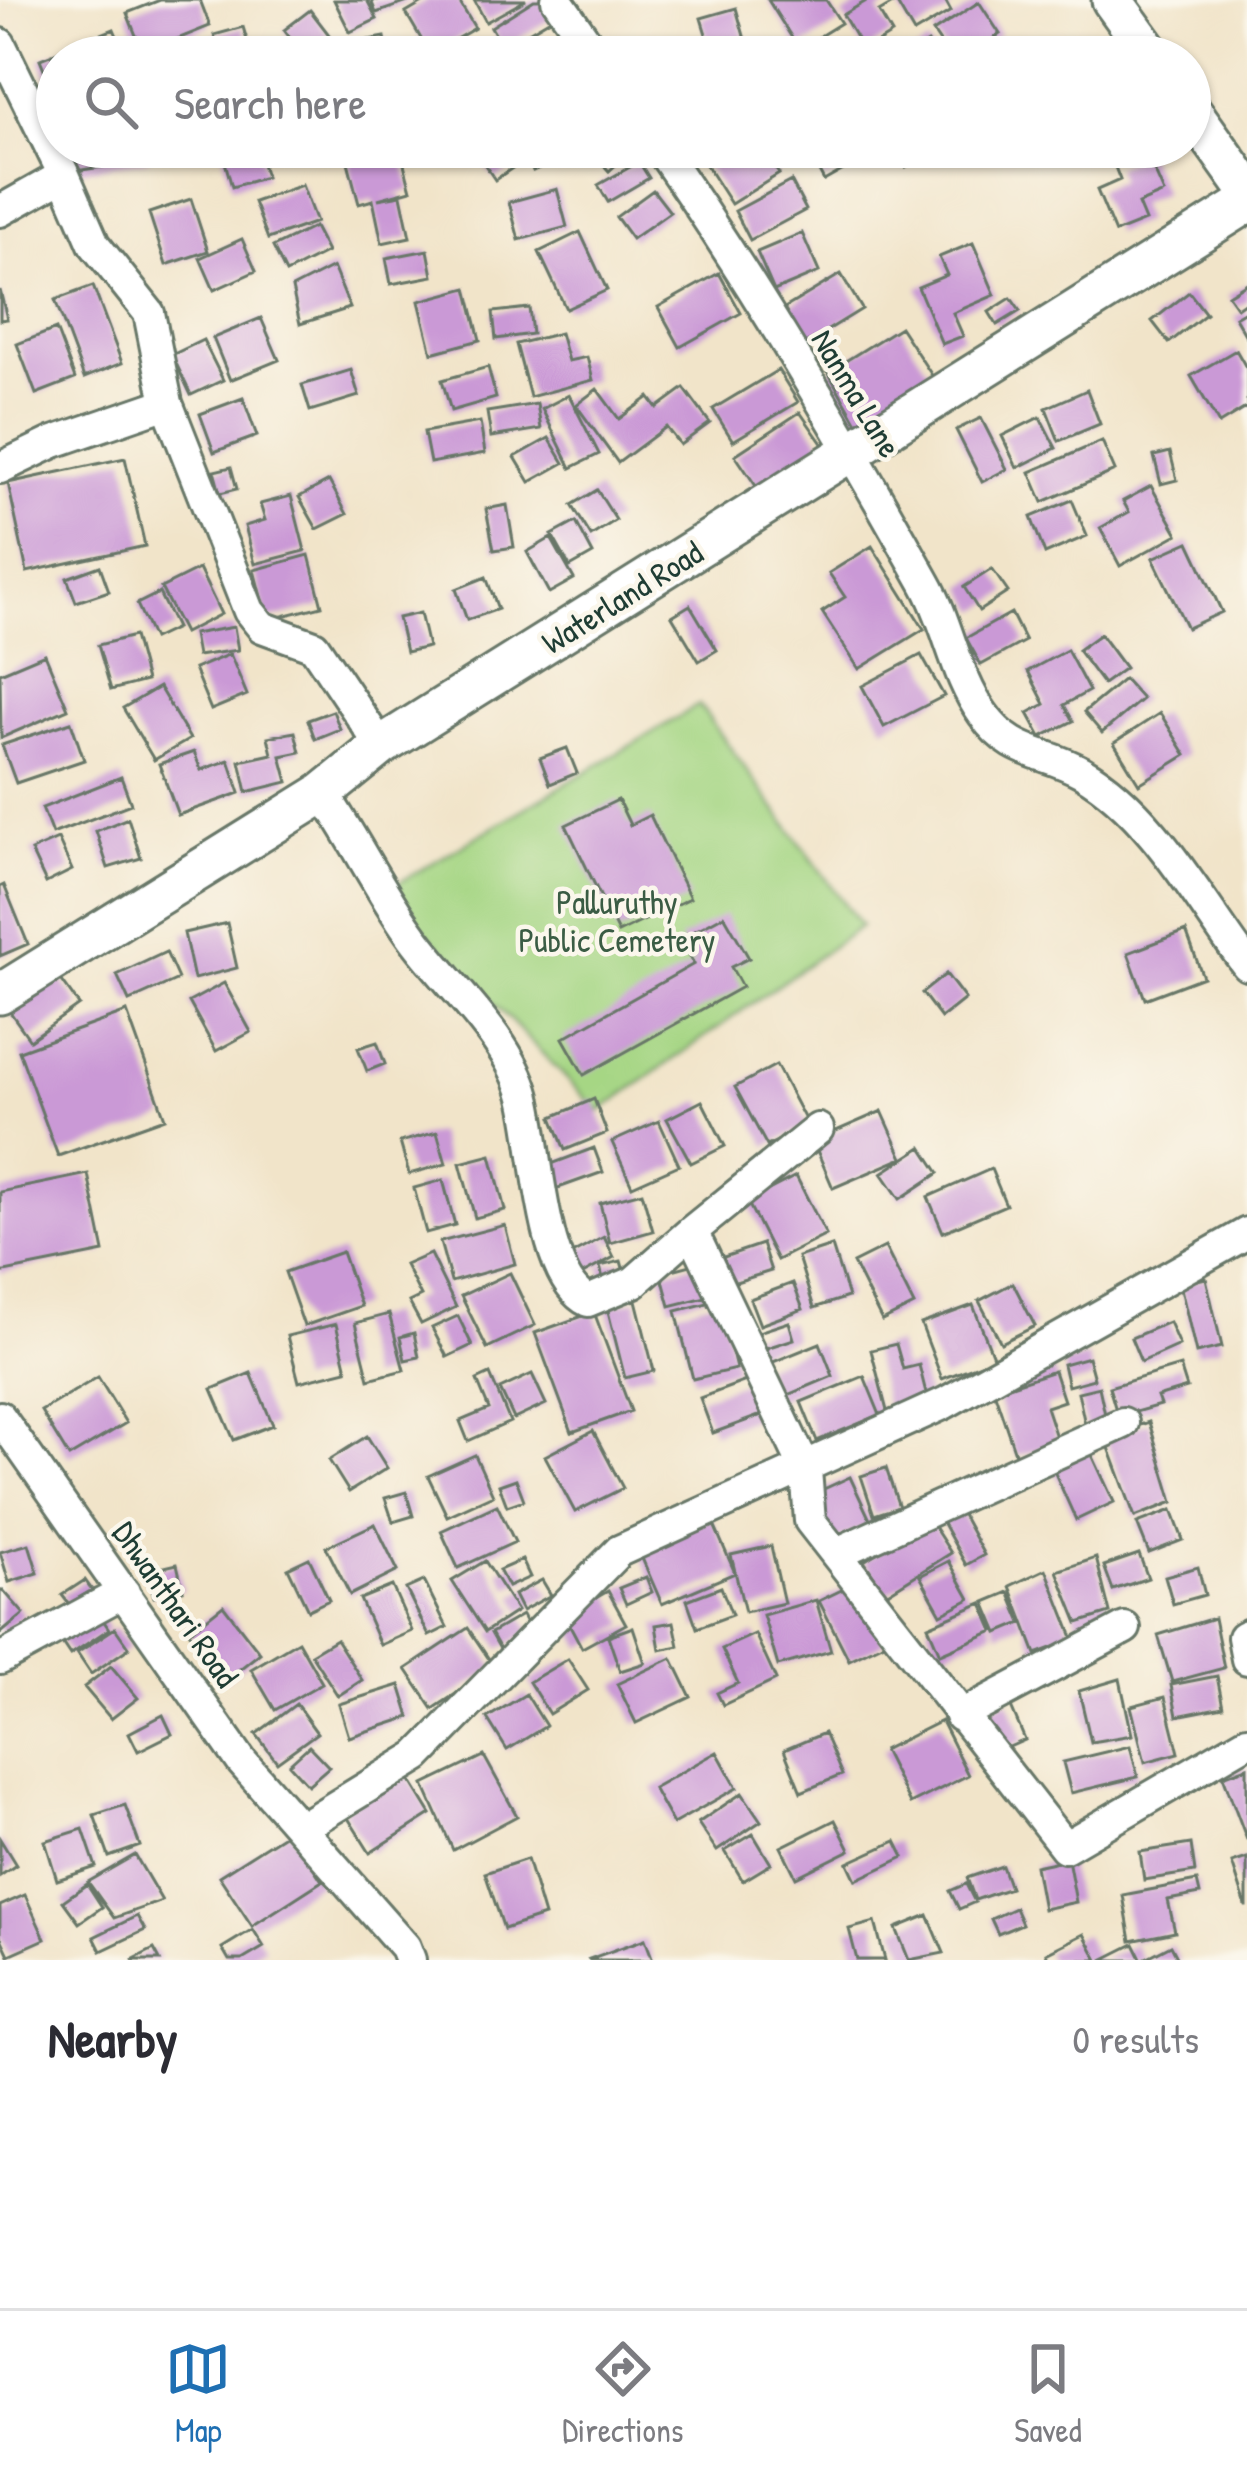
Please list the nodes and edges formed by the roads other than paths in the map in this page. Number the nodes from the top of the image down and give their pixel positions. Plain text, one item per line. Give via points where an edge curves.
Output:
1 (557, 0) edge
2 (1112, 0) edge
3 (582, 36) edge
4 (1138, 36) edge
5 (0, 44) edge
6 (36, 118) edge
7 (1211, 138) edge
8 (60, 168) edge
9 (672, 168) edge
10 (64, 176) junction
11 (1247, 189) edge
12 (1247, 203) edge
13 (0, 211) edge
14 (167, 403) junction
15 (853, 453) junction
16 (0, 468) edge
17 (381, 746) junction
18 (323, 793) junction
19 (1247, 965) edge
20 (0, 994) edge
21 (818, 1129) dead end
22 (692, 1231) junction
23 (1247, 1233) edge
24 (0, 1417) edge
25 (1123, 1423) dead end
26 (806, 1471) junction
27 (837, 1552) junction
28 (124, 1592) junction
29 (1125, 1628) dead end
30 (1247, 1635) edge
31 (0, 1659) edge
32 (1247, 1660) edge
33 (960, 1716) junction
34 (1247, 1741) edge
35 (302, 1827) junction
36 (410, 1960) edge

1 - 3 street
2 - 4 main road
5 - 6 street
7 - 11 main road
8 - 10 street
9 - 15 street, Nanma Lane
10 - 13 street
10 - 14 street via 94,244 149,313
12 - 15 main road, Waterland Road
14 - 16 street
14 - 17 street via 249,610 262,627 314,646
15 - 17 main road, Waterland Road
15 - 19 street, Nanma Lane via 941,611 967,691 1012,747 1082,772 1139,820
17 - 18 main road, Waterland Road
18 - 20 main road, Waterland Road
18 - 22 street via 411,935 468,998 525,1094 539,1181 572,1294 588,1301 634,1282
21 - 22 street
22 - 26 street
23 - 26 street via 945,1403
24 - 28 street, Dhwanthari Road
25 - 27 street
26 - 27 street via 810,1521
26 - 35 street via 619,1551 418,1756
27 - 33 street
28 - 31 street
28 - 35 street, Dhwanthari Road via 242,1762
29 - 33 street
30 - 32 street
33 - 34 street via 1065,1847
35 - 36 street, Dhwanthari Road

